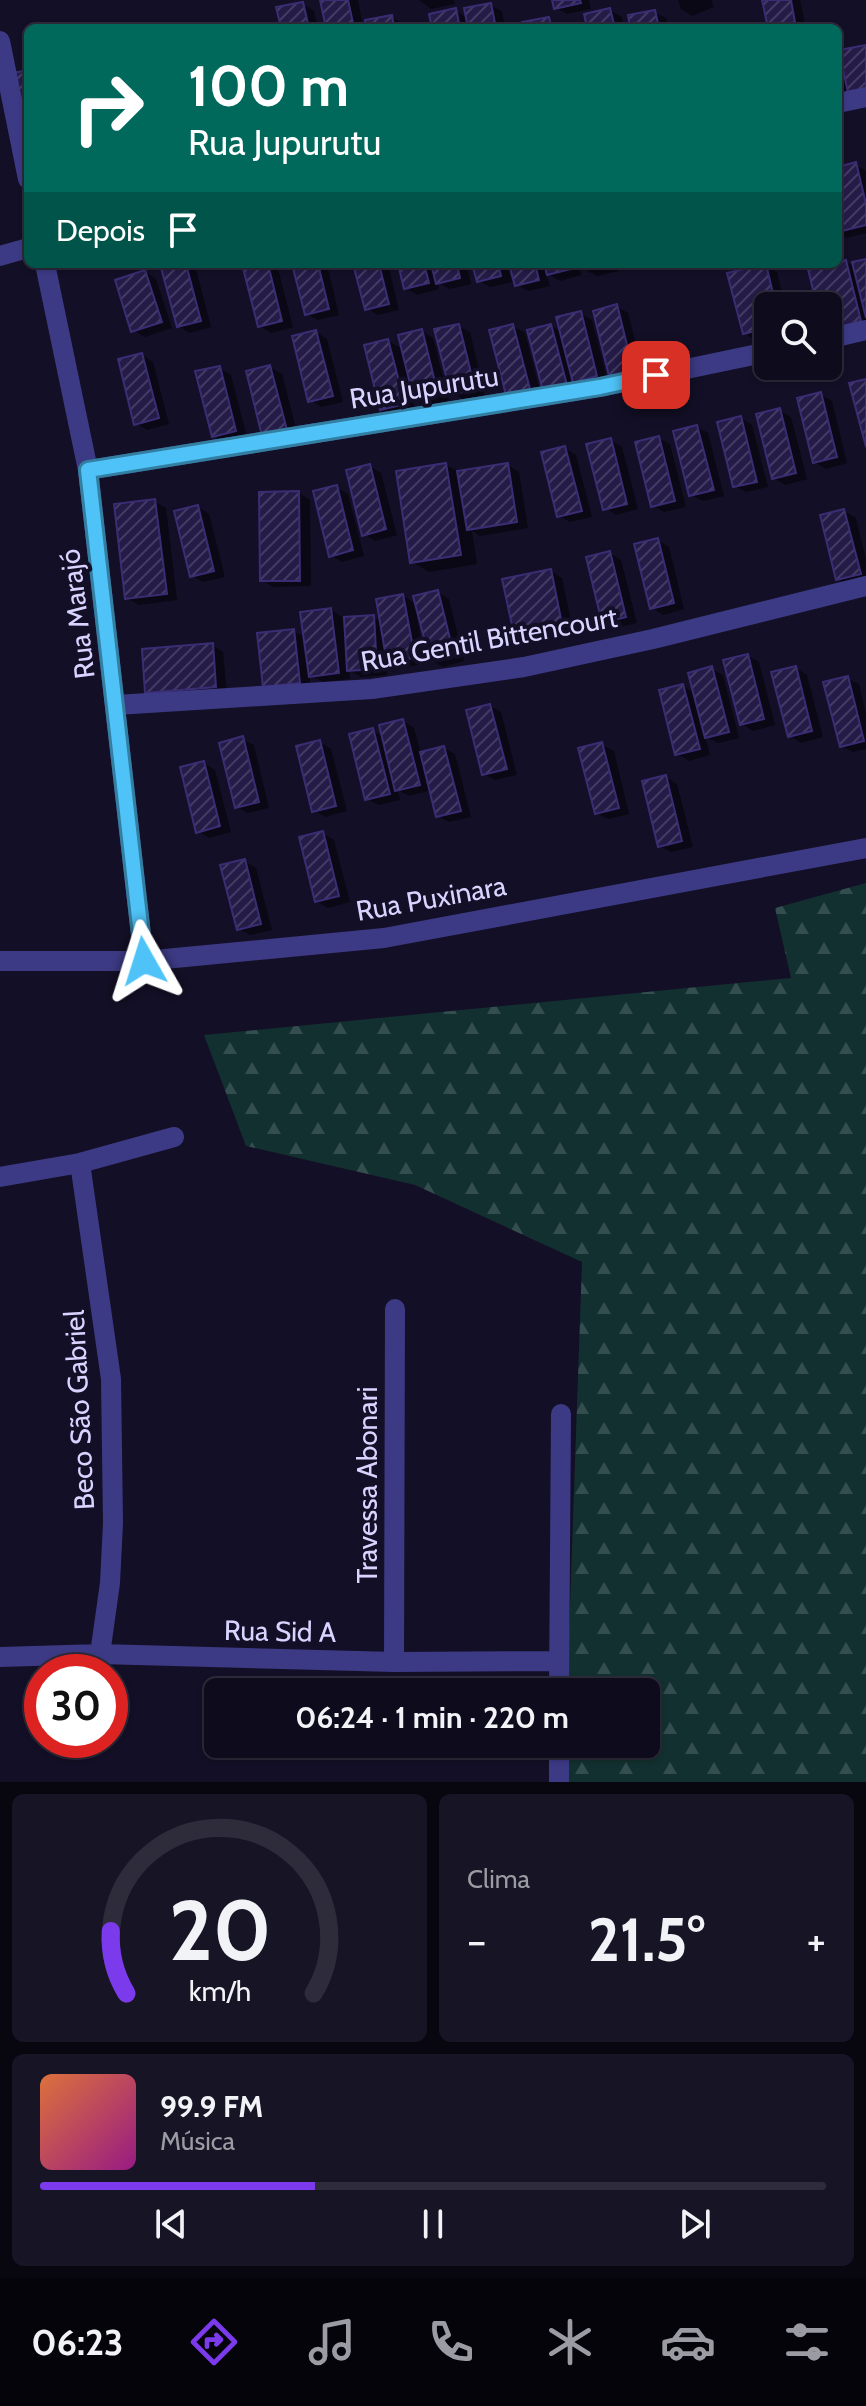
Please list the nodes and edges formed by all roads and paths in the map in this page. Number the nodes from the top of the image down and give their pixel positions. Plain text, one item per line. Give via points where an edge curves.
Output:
1 (0, 41) edge
2 (866, 97) edge
3 (842, 102) edge
4 (24, 159) edge
5 (24, 249) edge
6 (0, 256) edge
7 (46, 268) edge
8 (866, 330) edge
9 (842, 336) edge
10 (754, 355) edge
11 (88, 470) junction
12 (866, 586) edge
13 (116, 705) junction
14 (866, 848) edge
15 (0, 961) edge
16 (144, 961) junction
17 (174, 1137) dead end
18 (80, 1163) junction
19 (0, 1177) edge
20 (395, 1309) dead end
21 (561, 1414) dead end
22 (100, 1654) edge
23 (128, 1655) edge
24 (24, 1656) edge
25 (0, 1657) edge
26 (559, 1661) junction
27 (394, 1662) junction
28 (559, 1678) edge
29 (559, 1758) edge
30 (559, 1782) edge

1 - 4 street
2 - 3 street
5 - 6 street
7 - 11 street, Rua Marajó
8 - 9 street
10 - 11 street, Rua Jupurutu via 600,387
11 - 13 street, Rua Marajó
12 - 13 street, Rua Gentil Bittencourt via 524,667 372,689
13 - 16 street, Rua Marajó
14 - 16 street, Rua Puxinara via 384,938
15 - 16 street, Rua Puxinara
17 - 18 street
18 - 19 street
18 - 22 street, Beco São Gabriel via 111,1379 113,1523
20 - 27 street, Travessa Abonari
21 - 26 street
23 - 27 street, Rua Sid A
24 - 25 street, Rua Sid A
26 - 27 street, Rua Sid A
26 - 28 street
29 - 30 street

